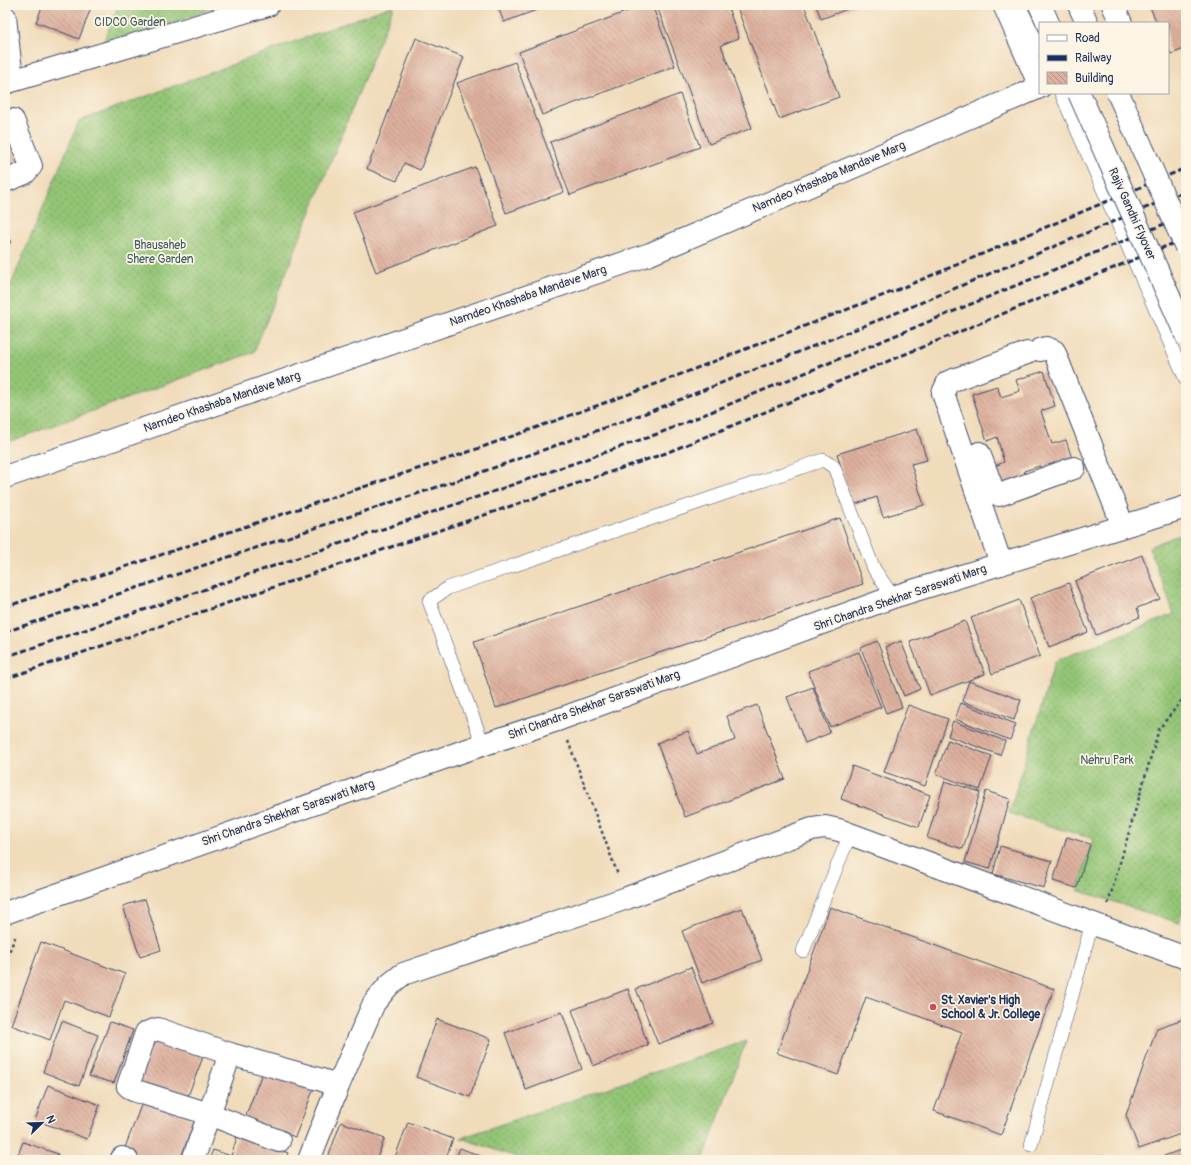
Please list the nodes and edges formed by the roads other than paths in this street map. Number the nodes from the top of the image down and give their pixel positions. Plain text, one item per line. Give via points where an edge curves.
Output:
1 (268, 5) edge
2 (1004, 5) edge
3 (1019, 5) edge
4 (1040, 5) edge
5 (1079, 5) edge
6 (1113, 5) edge
7 (5, 17) edge
8 (1048, 22) edge
9 (1087, 22) edge
10 (1121, 22) edge
11 (1039, 47) edge
12 (9, 82) edge
13 (1039, 84) edge
14 (1039, 86) edge
15 (1061, 94) edge
16 (1079, 94) edge
17 (1118, 94) edge
18 (13, 120) dead end
19 (5, 181) edge
20 (1186, 247) edge
21 (1186, 335) edge
22 (1186, 380) edge
23 (953, 381) junction
24 (1074, 468) dead end
25 (1101, 471) junction
26 (5, 477) edge
27 (1012, 500) dead end
28 (1186, 507) edge
29 (1123, 526) junction
30 (1001, 564) junction
31 (893, 597) junction
32 (483, 744) junction
33 (850, 834) junction
34 (5, 912) edge
35 (1096, 925) junction
36 (803, 951) dead end
37 (1186, 958) edge
38 (230, 1054) junction
39 (338, 1086) junction
40 (209, 1114) junction
41 (279, 1140) dead end
42 (1031, 1145) dead end
43 (193, 1160) edge
44 (309, 1160) edge

1 - 12 street
2 - 13 street
3 - 11 lane
4 - 8 street
5 - 9 street
6 - 10 street
7 - 12 street
14 - 26 street, Namdeo Khashaba Mandave Marg via 650,254
15 - 22 lane
16 - 21 street, Rajiv Gandhi Flyover, bridge
17 - 20 street, bridge
18 - 19 street via 31,166 25,173
23 - 24 street via 992,490 999,494
23 - 25 street via 1046,348 1054,351
23 - 30 street via 948,382 943,393
25 - 27 street
25 - 29 street
28 - 29 street, Shri Chandra Shekhar Saraswati Marg
29 - 30 street, Shri Chandra Shekhar Saraswati Marg
30 - 31 street, Shri Chandra Shekhar Saraswati Marg
31 - 32 street, Shri Chandra Shekhar Saraswati Marg
31 - 32 lane via 874,569 834,467 823,460 448,588 429,601
32 - 34 street, Shri Chandra Shekhar Saraswati Marg
33 - 35 street
33 - 36 lane
33 - 39 street via 825,827 812,830 627,898 403,974 389,985 374,1003
35 - 37 street
35 - 42 lane
38 - 39 street
38 - 40 street
38 - 40 street via 158,1029 146,1033 128,1086 133,1090
39 - 44 street
40 - 41 street
40 - 43 street

